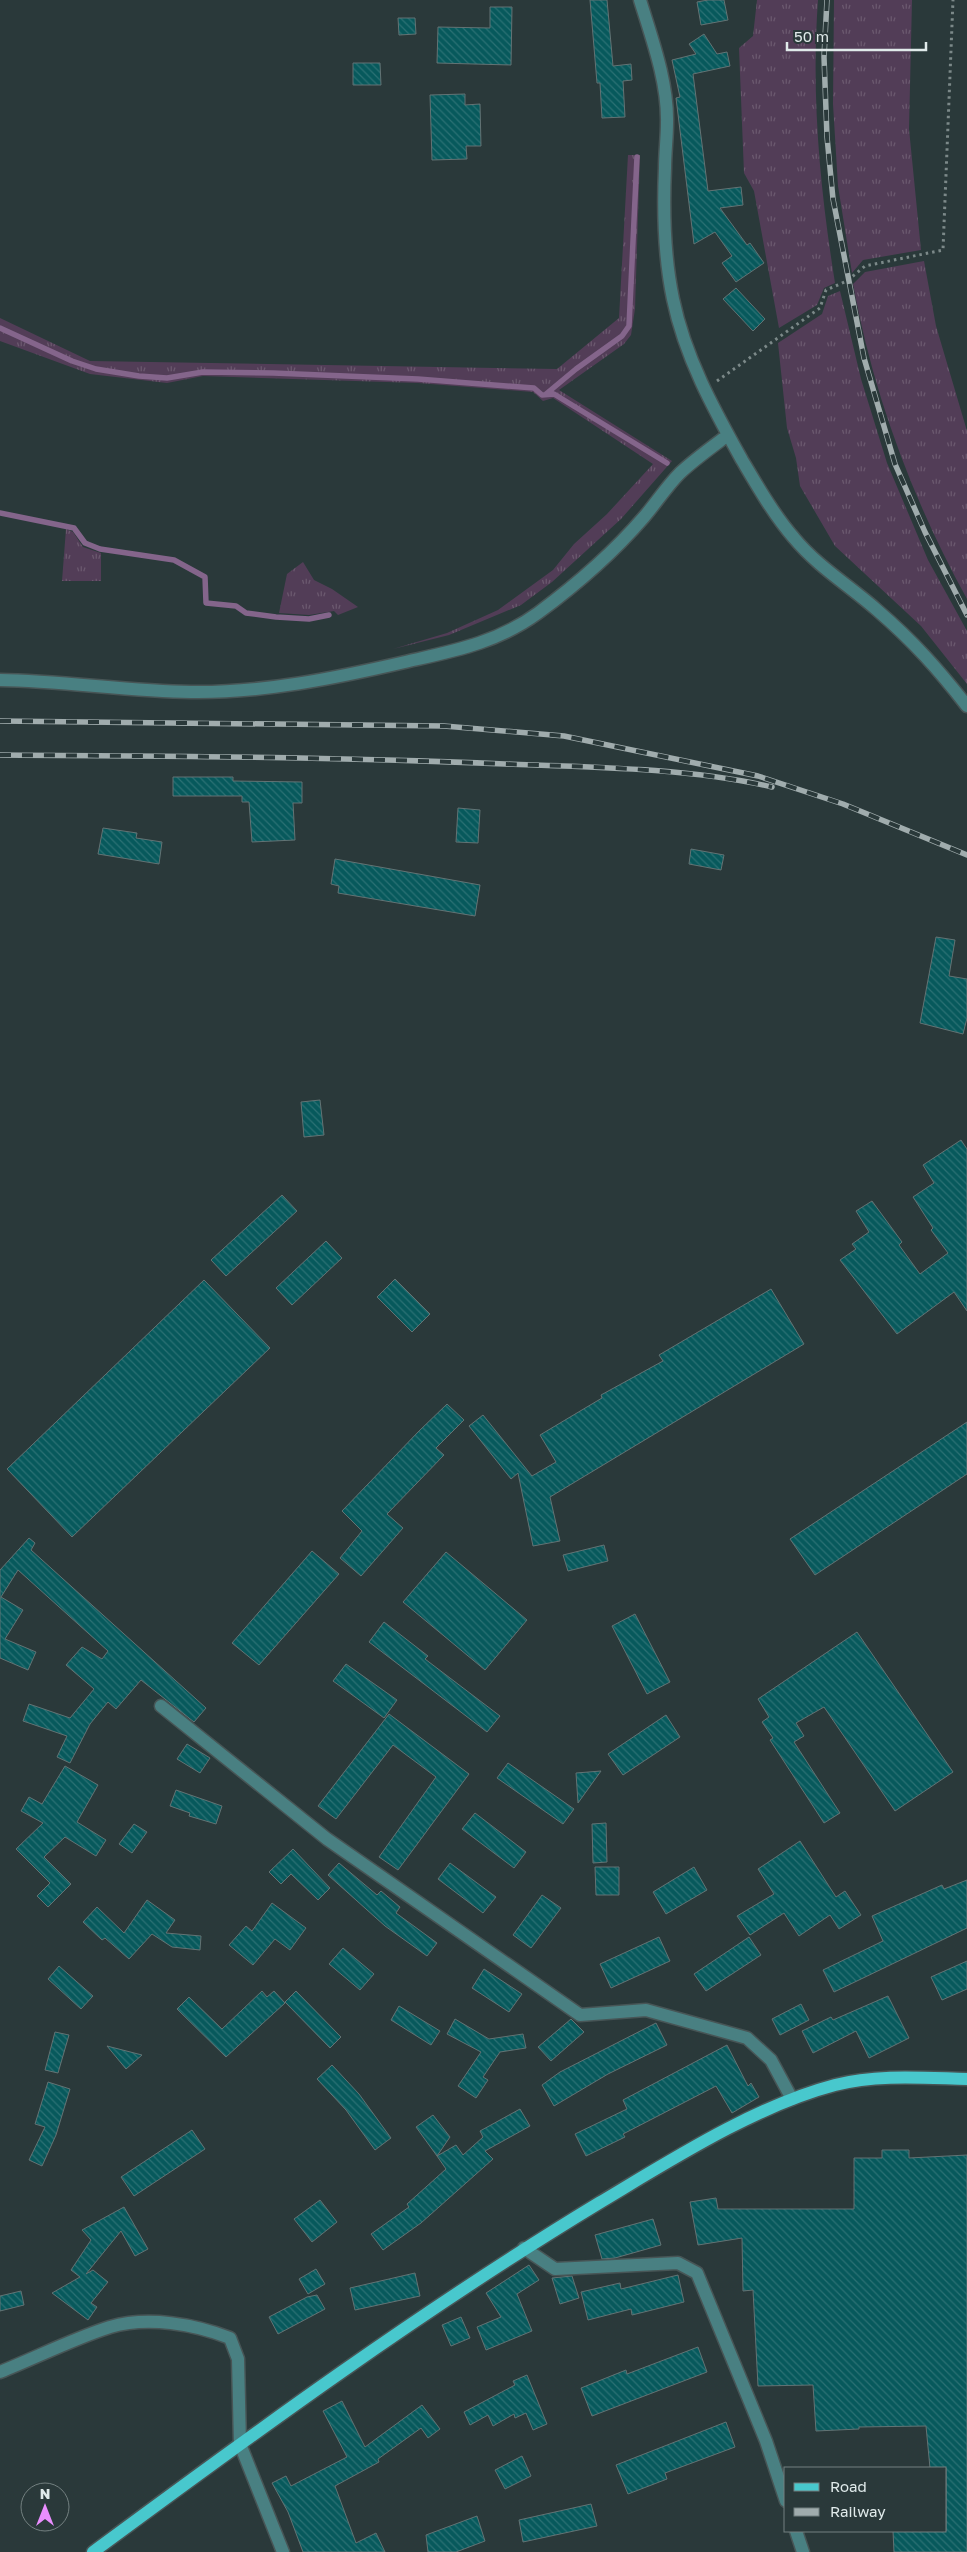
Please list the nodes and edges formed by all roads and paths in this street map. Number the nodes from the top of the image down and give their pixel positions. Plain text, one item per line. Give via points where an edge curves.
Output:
1 (640, 0) edge
2 (953, 0) edge
3 (704, 390) junction
4 (728, 435) junction
5 (0, 680) edge
6 (967, 706) edge
7 (161, 1706) dead end
8 (967, 2079) edge
9 (792, 2099) junction
10 (524, 2248) junction
11 (0, 2372) edge
12 (240, 2444) junction
13 (784, 2495) edge
14 (796, 2532) edge
15 (93, 2552) edge
16 (283, 2552) edge
17 (803, 2552) edge

1 - 3 street via 654,45 668,122 664,213 666,257 684,342
2 - 3 path via 943,250 865,266 847,281 826,290 820,308
3 - 4 street
4 - 5 street via 679,474 643,518 569,589 536,615 476,646 374,669 260,689 193,692
4 - 6 street via 794,539 924,653
7 - 9 street via 327,1839 580,2015 646,2010 747,2038 771,2060
8 - 9 main road via 876,2078 836,2085
9 - 10 main road via 713,2136
10 - 12 main road
10 - 13 street via 555,2269 678,2263 696,2272 766,2441
11 - 12 street via 111,2327 161,2322 207,2329 230,2338 238,2359
12 - 15 main road
12 - 16 street
14 - 17 street

